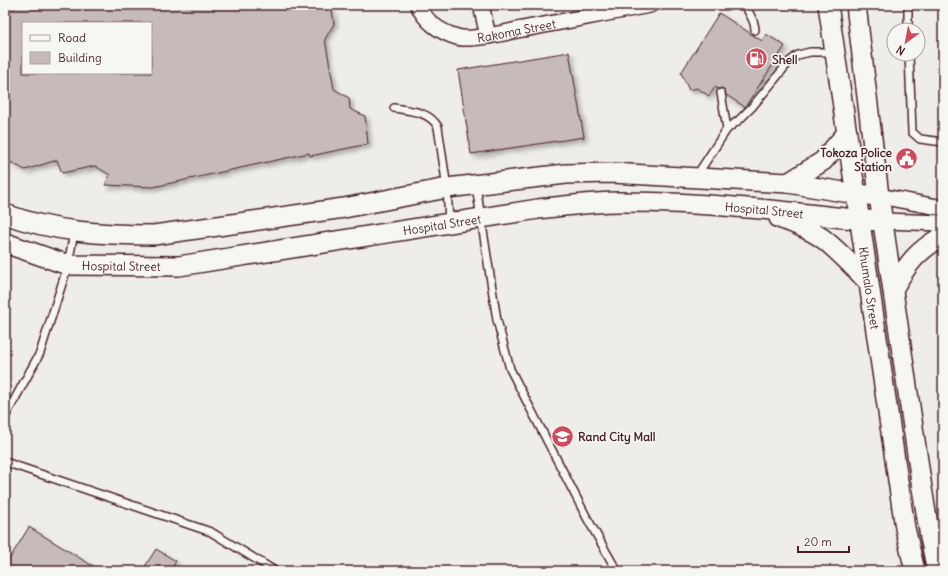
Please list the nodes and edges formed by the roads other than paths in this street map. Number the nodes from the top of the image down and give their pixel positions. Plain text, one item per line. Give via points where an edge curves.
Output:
1 (418, 5) edge
2 (481, 5) edge
3 (650, 5) edge
4 (745, 5) edge
5 (828, 5) edge
6 (856, 5) edge
7 (908, 5) edge
8 (908, 22) edge
9 (755, 30) dead end
10 (488, 36) junction
11 (835, 52) junction
12 (909, 62) edge
13 (721, 93) dead end
14 (394, 108) dead end
15 (727, 129) junction
16 (847, 133) junction
17 (943, 142) edge
18 (696, 177) junction
19 (788, 183) junction
20 (476, 185) junction
21 (447, 188) junction
22 (856, 194) junction
23 (879, 196) junction
24 (748, 208) junction
25 (943, 208) edge
26 (5, 214) edge
27 (481, 219) junction
28 (860, 220) junction
29 (883, 221) junction
30 (943, 223) edge
31 (449, 224) junction
32 (74, 232) junction
33 (943, 236) edge
34 (5, 243) edge
35 (68, 265) junction
36 (869, 283) junction
37 (893, 289) junction
38 (5, 417) edge
39 (5, 462) edge
40 (275, 571) edge
41 (617, 571) edge
42 (915, 571) edge
43 (937, 571) edge

1 - 10 street, Rakoma Street via 430,22 442,31 458,38
2 - 10 street
3 - 10 street, Rakoma Street
4 - 9 lane via 755,22
5 - 11 street, Khumalo Street
6 - 23 street, Khumalo Street
7 - 8 lane
11 - 15 lane via 810,52 793,58 752,107
11 - 16 street, Khumalo Street
12 - 17 lane via 912,132 920,139
13 - 15 lane
14 - 21 lane via 423,113 436,123
15 - 18 lane
16 - 19 street via 823,161
16 - 22 street, Khumalo Street
18 - 19 street
18 - 20 street via 574,174
19 - 22 street
20 - 21 street
20 - 27 lane
21 - 31 lane
21 - 32 street via 344,208 154,235
22 - 23 street
22 - 28 street, Khumalo Street
23 - 25 street
23 - 29 street, Khumalo Street
24 - 27 street, Hospital Street via 618,202 538,209
24 - 28 street, Hospital Street
24 - 36 street via 802,227 821,237
26 - 32 street
27 - 31 street, Hospital Street
27 - 41 lane via 497,320 510,369
28 - 29 street, Hospital Street
28 - 36 street, Khumalo Street
29 - 30 street
29 - 37 street, Khumalo Street
31 - 35 street, Hospital Street via 179,266
32 - 35 lane
33 - 37 street via 916,256 904,269
34 - 35 street, Hospital Street
35 - 38 lane via 40,353
36 - 42 street, Khumalo Street via 905,528
37 - 43 street, Khumalo Street via 922,488
39 - 40 lane via 211,532

